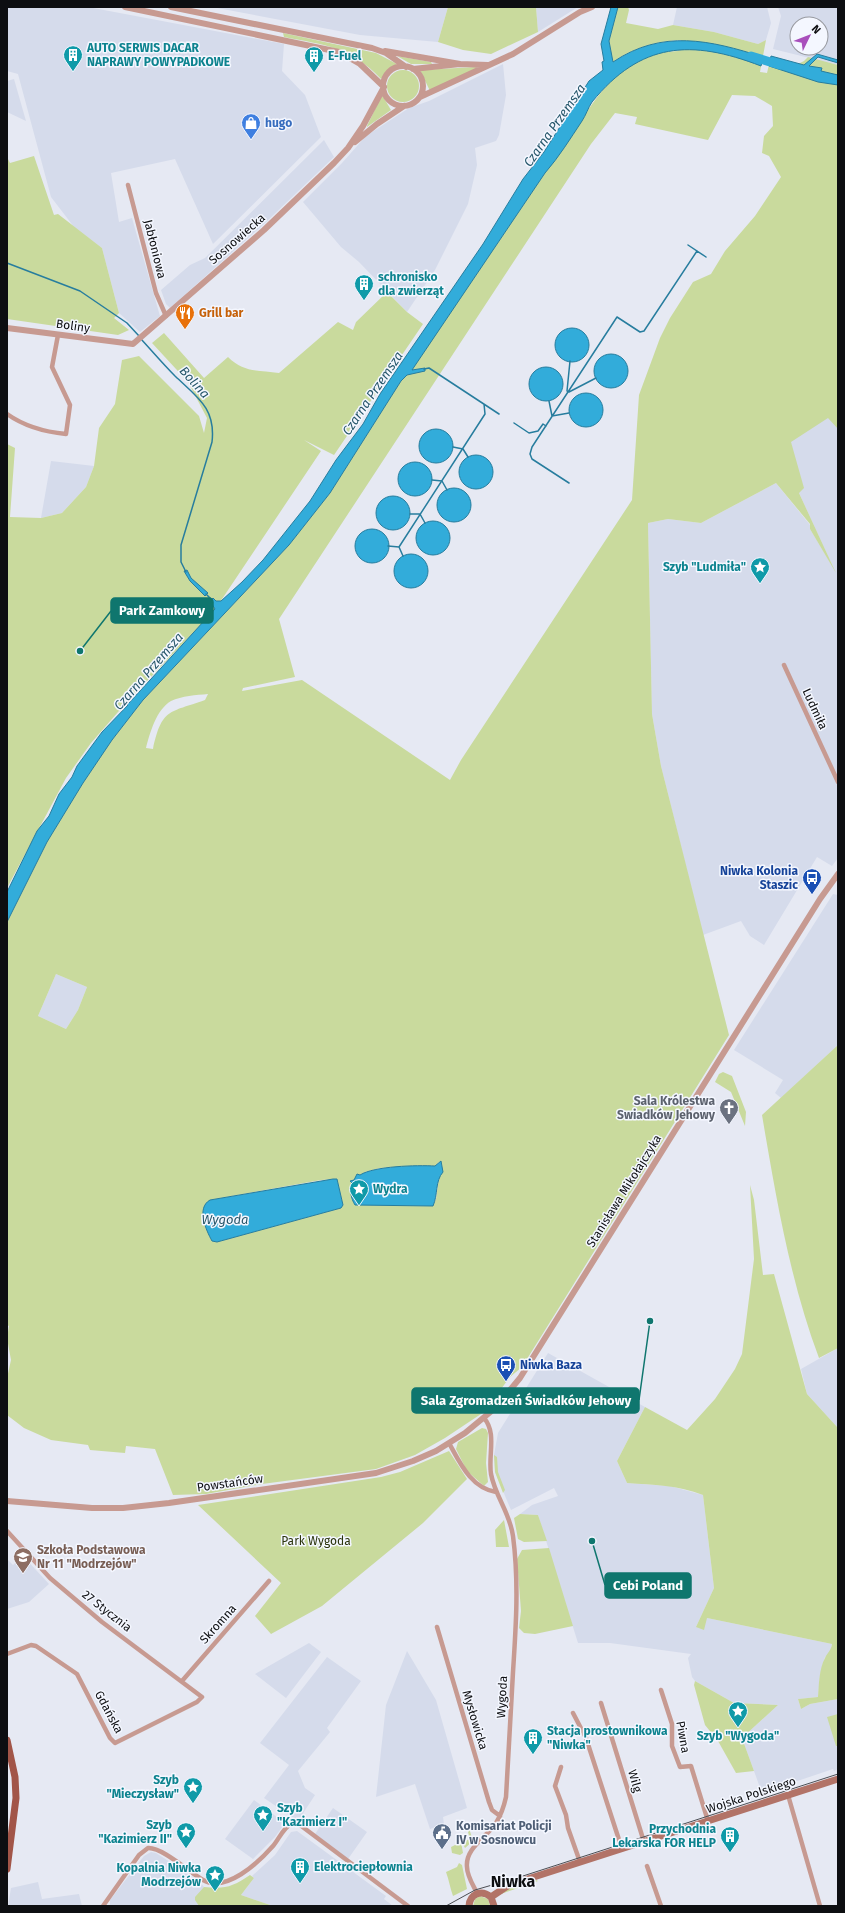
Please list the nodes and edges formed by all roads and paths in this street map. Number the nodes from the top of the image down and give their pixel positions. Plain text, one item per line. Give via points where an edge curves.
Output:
1 (125, 7) edge
2 (171, 7) edge
3 (592, 7) edge
4 (240, 21) junction
5 (238, 31) junction
6 (372, 48) junction
7 (460, 64) junction
8 (490, 65) junction
9 (410, 68) junction
10 (384, 87) junction
11 (420, 97) junction
12 (405, 106) junction
13 (348, 148) junction
14 (128, 185) dead end
15 (166, 316) junction
16 (7, 328) edge
17 (58, 335) junction
18 (136, 342) joint
19 (7, 414) edge
20 (784, 665) dead end
21 (838, 782) edge
22 (838, 874) edge
23 (484, 1418) junction
24 (449, 1443) junction
25 (496, 1492) junction
26 (7, 1501) edge
27 (7, 1531) edge
28 (269, 1581) dead end
29 (437, 1627) dead end
30 (7, 1654) edge
31 (182, 1681) junction
32 (661, 1690) dead end
33 (202, 1697) joint
34 (601, 1702) dead end
35 (573, 1713) dead end
36 (7, 1740) edge
37 (561, 1767) dead end
38 (838, 1779) edge
39 (788, 1795) junction
40 (500, 1816) junction
41 (708, 1821) junction
42 (644, 1842) junction
43 (622, 1849) junction
44 (580, 1862) junction
45 (647, 1866) dead end
46 (7, 1869) edge
47 (476, 1893) junction
48 (491, 1896) junction
49 (103, 1906) edge
50 (408, 1906) edge
51 (469, 1906) edge
52 (494, 1906) edge
53 (661, 1906) edge
54 (820, 1906) edge

1 - 5 street
2 - 4 street
3 - 8 street, Sosnowiecka
4 - 5 street
4 - 6 street
5 - 10 street via 340,52 360,64
6 - 7 street
6 - 9 street via 386,53
7 - 8 street, Sosnowiecka
7 - 9 street, Sosnowiecka
8 - 11 street, Sosnowiecka
9 - 10 street, Sosnowiecka via 397,67 392,70 387,75
9 - 11 street via 423,81
10 - 12 street via 390,101
10 - 13 street, Sosnowiecka
11 - 12 street, Sosnowiecka
12 - 13 street, Sosnowiecka via 377,124
13 - 15 street, Sosnowiecka via 264,230
14 - 15 street, Jabłoniowa via 156,293
15 - 18 street, Sosnowiecka
16 - 17 street, Boliny
17 - 18 street, Boliny via 129,344
17 - 19 street via 52,367 70,405 66,434 21,424
20 - 21 street, Ludmiła
22 - 23 street, Stanisława Mikołajczyka via 514,1386
23 - 24 street, Stanisława Mikołajczyka
23 - 25 street, Wygoda via 490,1424 492,1432 489,1465
24 - 25 street via 470,1478 488,1491
24 - 26 street, Powstańców via 413,1461 376,1473 170,1503 104,1508
25 - 40 street, Wygoda via 511,1522 518,1604 506,1797
27 - 31 street, 27 Stycznia via 50,1578 102,1622
28 - 31 street, Skromna
29 - 40 street, Mysłowicka via 492,1810
30 - 33 street, Gdańska via 31,1645 36,1646 77,1674 115,1743 198,1702
31 - 33 street, 27 Stycznia
32 - 41 street, Piwna via 672,1724 672,1746 680,1767 691,1766
34 - 42 street, Wilg
35 - 43 street via 586,1738
36 - 46 main road via 16,1793
37 - 44 street via 555,1786
38 - 39 main road, Wojska Polskiego
39 - 41 main road, Wojska Polskiego
39 - 54 street
40 - 47 street, Wygoda via 467,1860 467,1871
41 - 42 main road, Wojska Polskiego
42 - 43 main road, Wojska Polskiego
43 - 44 main road, Wojska Polskiego
44 - 48 main road, Wojska Polskiego via 509,1885
45 - 53 street
47 - 48 main road via 483,1892
47 - 51 main road
48 - 52 main road
49 - 50 street via 144,1850 155,1848 205,1881 227,1882 247,1870 267,1852 292,1823 304,1829

